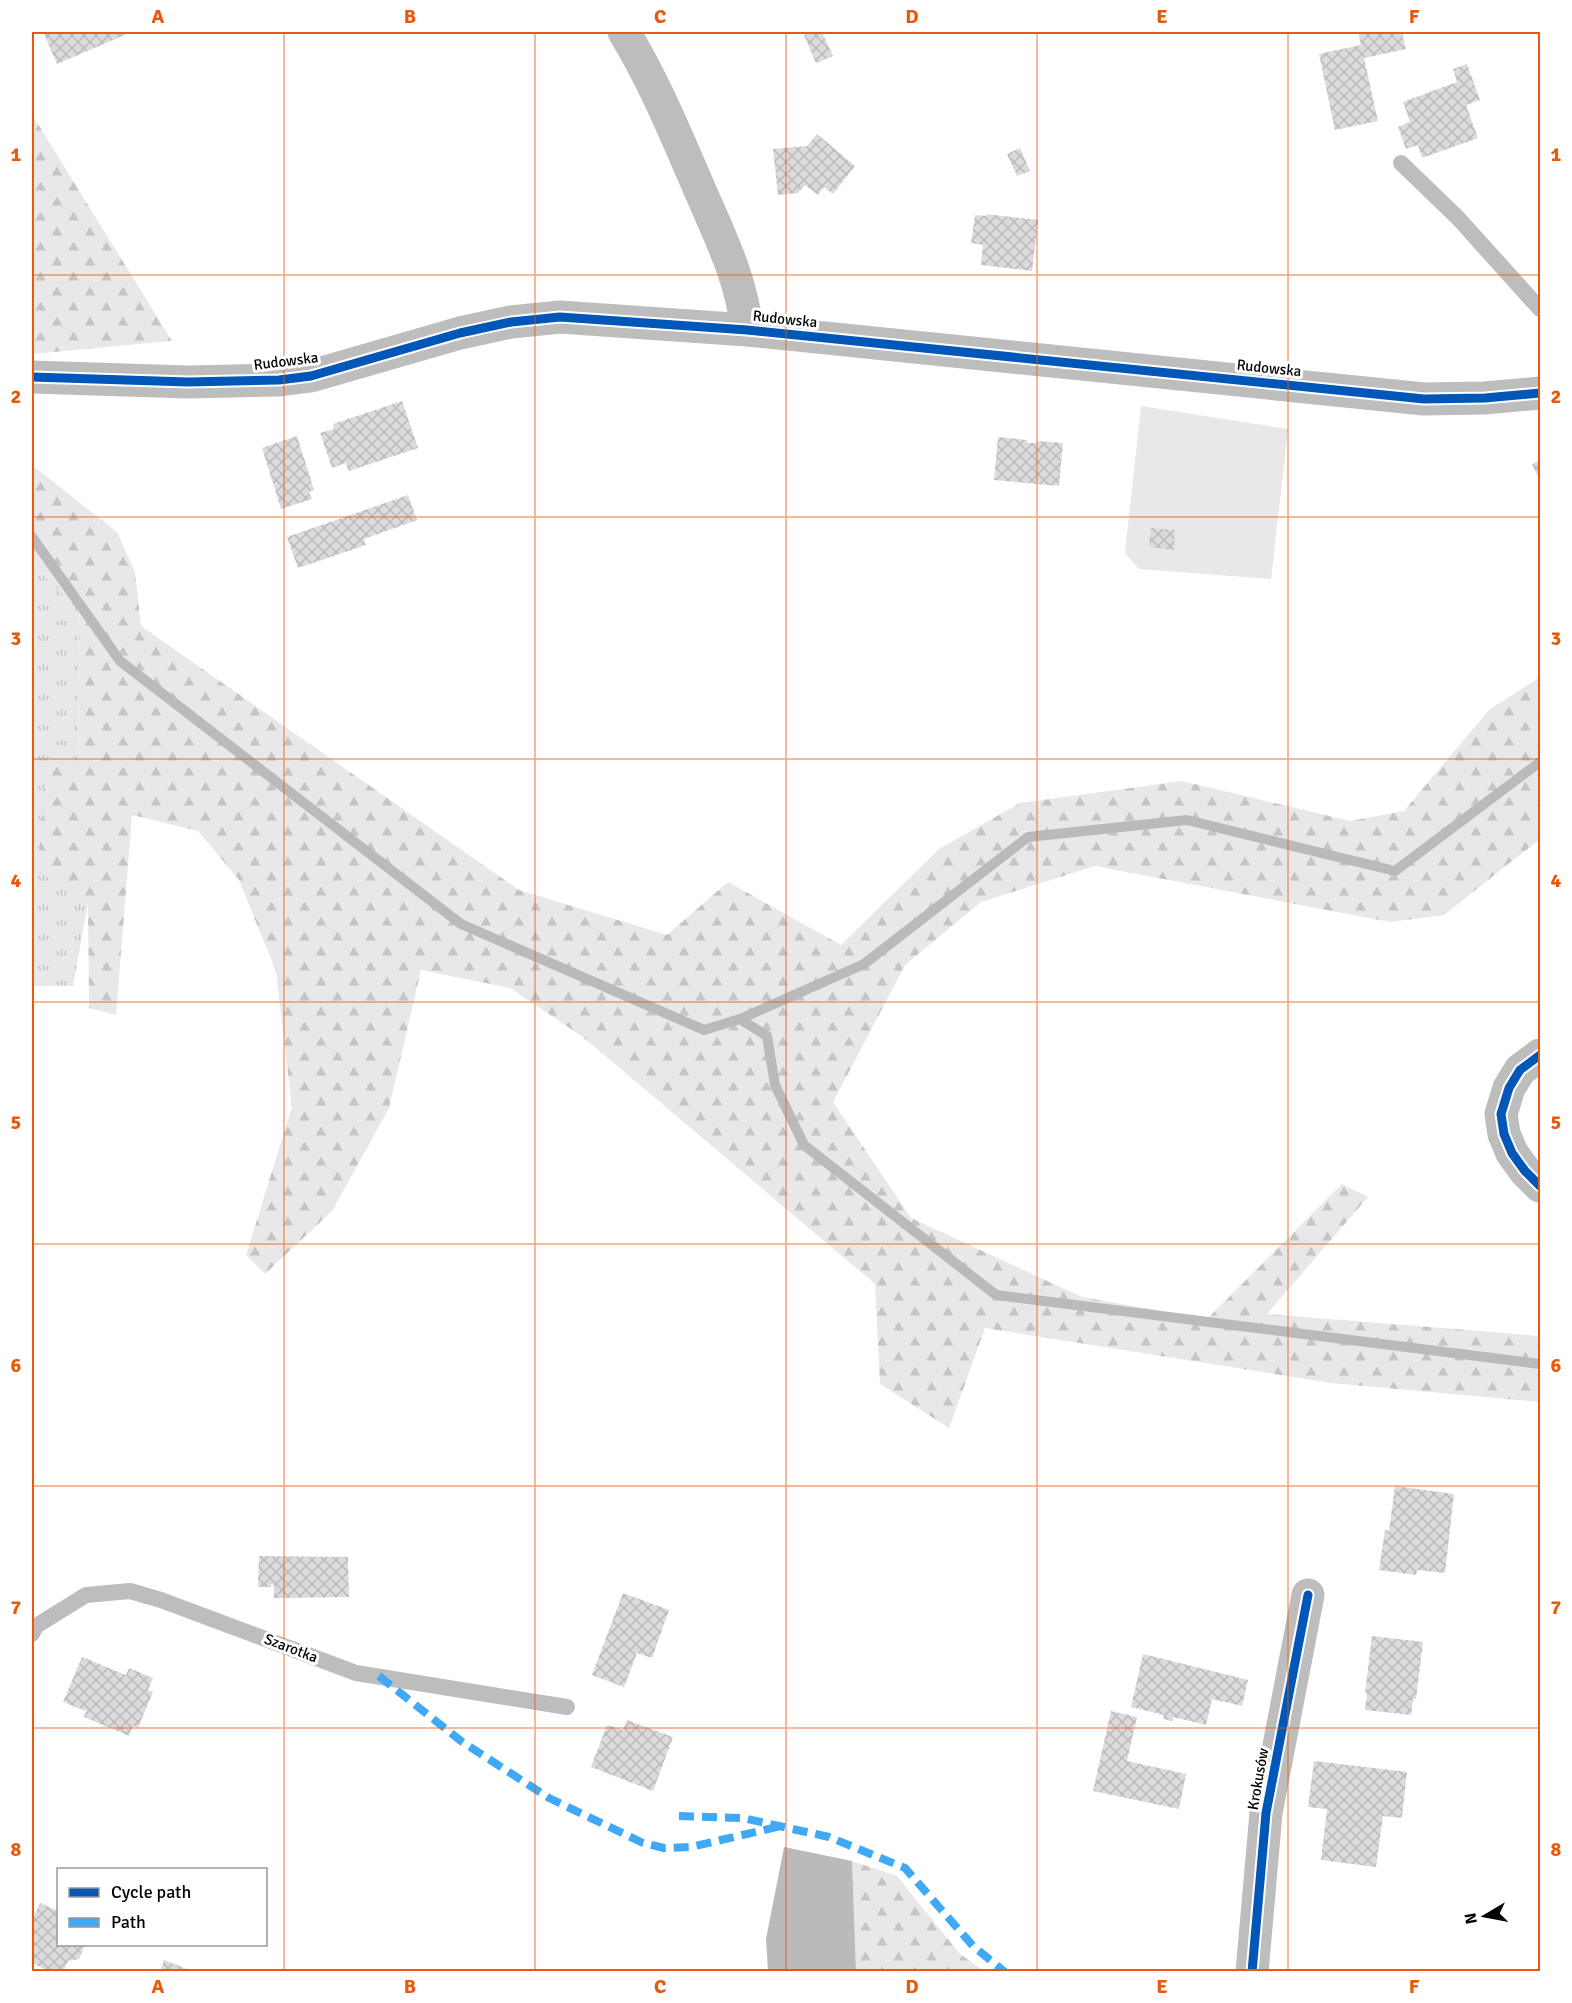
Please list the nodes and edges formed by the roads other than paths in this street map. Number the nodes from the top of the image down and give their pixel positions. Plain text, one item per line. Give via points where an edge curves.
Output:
1 (624, 32) edge
2 (1401, 163) dead end
3 (1540, 309) edge
4 (747, 330) junction
5 (32, 377) edge
6 (1540, 393) edge
7 (1540, 1055) edge
8 (1540, 1186) edge
9 (1308, 1594) dead end
10 (32, 1634) edge
11 (567, 1707) dead end
12 (1252, 1971) edge

1 - 4 street via 643,61 728,255
2 - 3 lane via 1458,218
4 - 5 street, Rudowska via 560,317 470,331 311,376 279,380 188,382
4 - 6 street, Rudowska via 1424,399
7 - 8 street via 1520,1070 1501,1114 1512,1153
9 - 12 street, Krokusów via 1266,1813
10 - 11 lane, Szarotka via 36,1626 86,1595 130,1591 356,1673

